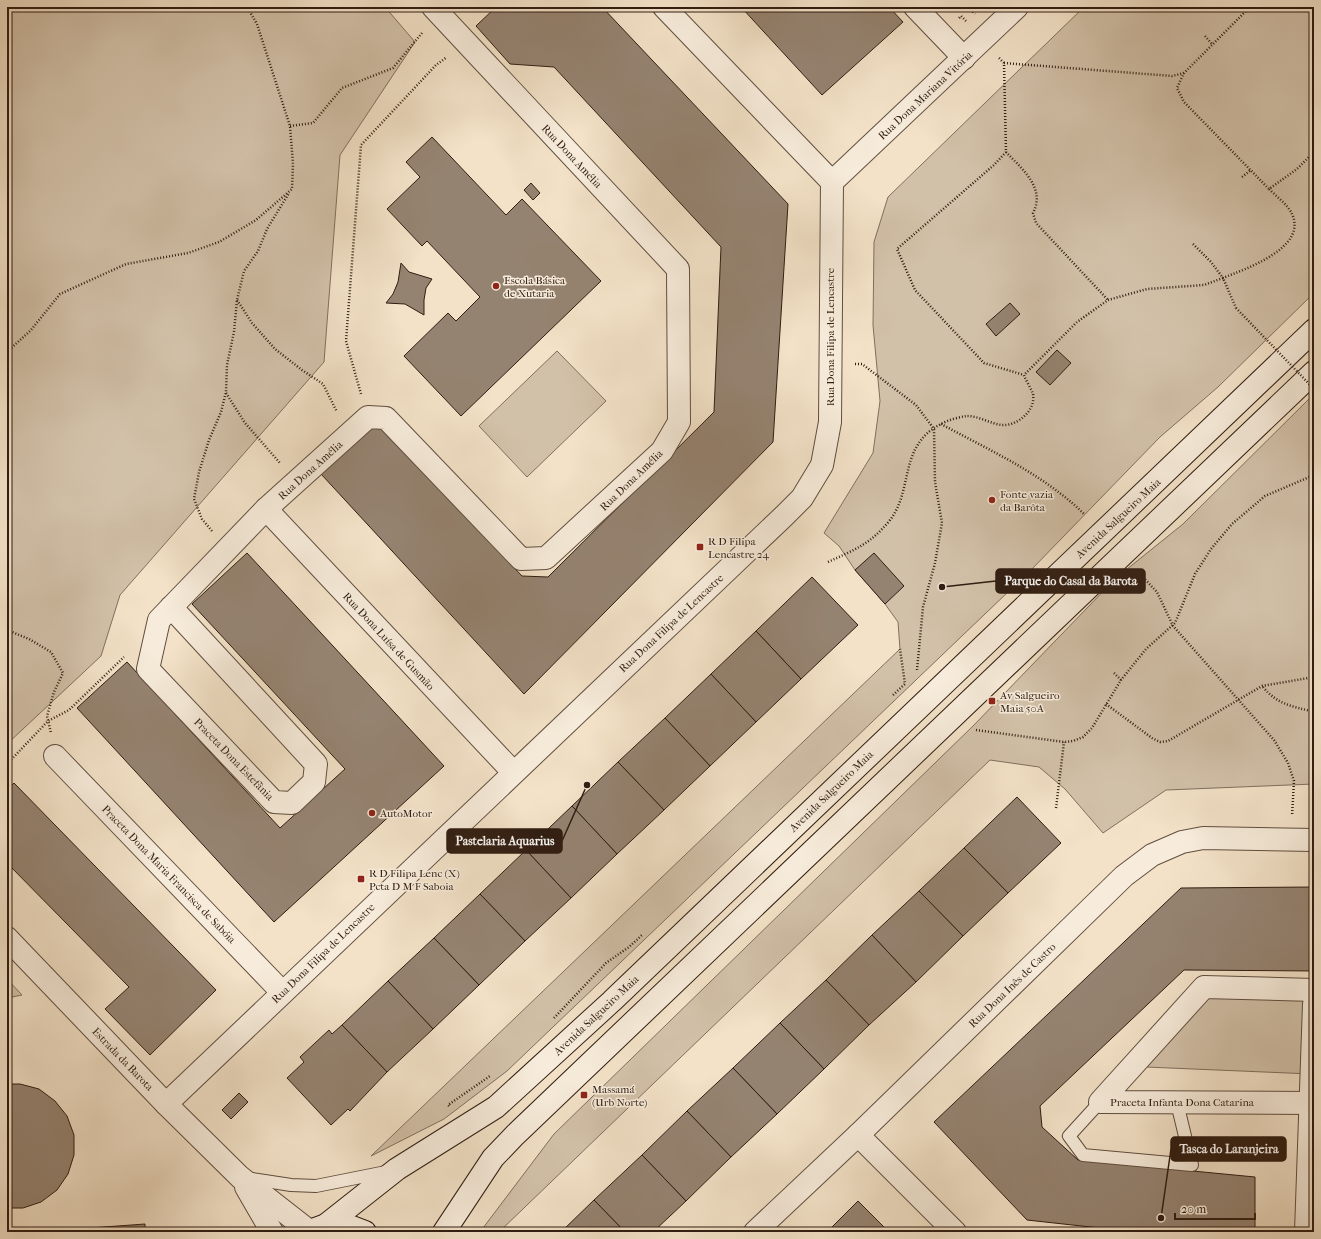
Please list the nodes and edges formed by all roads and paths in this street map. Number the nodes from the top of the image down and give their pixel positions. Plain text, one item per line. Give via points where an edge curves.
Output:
1 (247, 7) edge
2 (664, 7) edge
3 (915, 7) edge
4 (1017, 7) edge
5 (1250, 7) edge
6 (438, 9) edge
7 (1205, 36) dead end
8 (466, 42) junction
9 (1212, 44) junction
10 (964, 58) junction
11 (1184, 73) junction
12 (290, 126) junction
13 (1006, 152) junction
14 (1314, 152) edge
15 (1251, 170) junction
16 (1242, 177) dead end
17 (832, 182) junction
18 (292, 189) junction
19 (1269, 189) junction
20 (1193, 244) dead end
21 (1223, 278) junction
22 (237, 300) junction
23 (1108, 300) junction
24 (1314, 330) edge
25 (7, 352) edge
26 (862, 364) dead end
27 (1314, 372) edge
28 (1024, 375) junction
29 (1314, 389) edge
30 (226, 392) junction
31 (368, 417) junction
32 (941, 424) junction
33 (934, 429) junction
34 (346, 437) junction
35 (1314, 475) edge
36 (295, 483) junction
37 (266, 509) junction
38 (1102, 533) junction
39 (229, 548) junction
40 (1123, 556) junction
41 (828, 562) dead end
42 (171, 607) junction
43 (1173, 626) junction
44 (7, 630) edge
45 (155, 638) junction
46 (917, 670) dead end
47 (1114, 673) dead end
48 (1314, 677) edge
49 (1121, 680) junction
50 (1262, 686) junction
51 (1239, 700) junction
52 (1106, 704) junction
53 (1314, 712) edge
54 (48, 721) junction
55 (975, 730) dead end
56 (1064, 742) junction
57 (56, 756) joint
58 (7, 764) edge
59 (513, 772) junction
60 (1056, 808) dead end
61 (1292, 839) junction
62 (1314, 840) edge
63 (7, 938) edge
64 (1314, 990) edge
65 (282, 992) junction
66 (1314, 1004) edge
67 (1100, 1102) junction
68 (1177, 1103) junction
69 (1313, 1103) edge
70 (166, 1104) junction
71 (858, 1135) junction
72 (397, 1170) junction
73 (240, 1178) junction
74 (314, 1229) edge
75 (272, 1232) edge
76 (365, 1232) edge
77 (444, 1232) edge
78 (755, 1232) edge
79 (955, 1232) edge
80 (1306, 1232) edge

1 - 12 path via 257,24
2 - 17 street
3 - 10 street
4 - 10 street, Rua Dona Mariana Vitória
5 - 9 path
6 - 8 street, Rua Dona Amélia
6 - 12 path via 393,68 342,88 313,123
7 - 9 path
8 - 31 path via 436,65 361,145 346,341
8 - 31 street, Rua Dona Amélia via 678,269 679,422 662,451 546,558 522,558 386,418
9 - 11 path
10 - 17 street, Rua Dona Mariana Vitória
11 - 13 path via 1172,76 1004,63
11 - 15 path via 1177,88 1184,102
12 - 18 path
13 - 23 path via 1034,183 1038,195 1033,213 1036,223
13 - 28 path via 898,249 915,290 984,363
14 - 19 path via 1297,169
15 - 16 path
15 - 19 path
17 - 59 street, Rua Dona Filipa de Lencastre via 830,422 822,464 798,502
18 - 22 path via 244,271
18 - 25 path via 256,220 219,242 188,253 126,264 60,294 31,330
19 - 21 path via 1292,213 1295,224 1290,241 1256,265
20 - 21 path
21 - 23 path via 1204,285 1147,289
21 - 29 path, bridge via 1236,308
22 - 30 path via 227,365
22 - 34 path via 252,323 275,349 323,384
23 - 28 path via 1077,322
24 - 38 street, Avenida Salgueiro Maia
26 - 33 path via 916,405
27 - 40 street
28 - 32 path via 1033,394 1032,405 1026,415 1016,422 1004,425 968,416
30 - 36 path via 245,423
30 - 39 path via 222,412 198,472 194,499 202,518
31 - 34 street, Rua Dona Amélia
32 - 33 path
32 - 38 path via 1034,475 1069,499
33 - 41 path via 915,449 907,467 904,493 890,520 866,545
33 - 46 path via 935,482 942,523 923,607
34 - 36 street, Rua Dona Amélia
35 - 43 path via 1266,496 1232,524 1211,549 1195,574
36 - 37 street, Rua Dona Amélia
37 - 39 street, Praceta Dona Estefânia
37 - 59 street, Rua Dona Luísa de Gusmão
38 - 72 street, Avenida Salgueiro Maia via 612,1001 496,1107
39 - 42 street, Praceta Dona Estefânia
40 - 43 path via 1157,592
40 - 77 street via 515,1135 493,1158
42 - 45 street, Praceta Dona Estefânia via 159,620
42 - 45 street, Praceta Dona Estefânia via 316,764 314,782 292,803 274,802 148,669
43 - 49 path via 1146,649
43 - 51 path
44 - 54 path via 51,652 63,673 54,692
45 - 54 path via 142,640 70,710
47 - 49 path
48 - 50 path
49 - 52 path
50 - 51 path
50 - 53 path via 1283,704
51 - 52 path via 1178,737 1160,742
51 - 61 path via 1274,740 1288,763 1294,781
52 - 56 path via 1092,728 1083,737
54 - 57 path
54 - 58 path
55 - 56 path
56 - 60 path
57 - 65 street, Praceta Dona Maria Francisca de Sabóia
59 - 65 street, Rua Dona Filipa de Lencastre
61 - 62 street, Rua Dona Inês de Castro
61 - 71 street, Rua Dona Inês de Castro via 1203,838 1182,842 1152,855 1124,876
63 - 70 street, Estrada da Barota
64 - 67 street, Praceta Infanta Dona Catarina via 1204,987
65 - 70 street, Rua Dona Filipa de Lencastre
66 - 69 street
67 - 68 street, Praceta Infanta Dona Catarina
67 - 68 lane via 1069,1136 1083,1155 1192,1165
68 - 69 street, Praceta Infanta Dona Catarina
69 - 80 street
70 - 73 street, Estrada da Barota
71 - 78 street, Rua Dona Inês de Castro
71 - 79 street
72 - 73 lane via 316,1186
72 - 74 street, Avenida Salgueiro Maia
73 - 74 street, Estrada da Barota
73 - 75 street, Estrada da Barota
74 - 76 street via 344,1224

